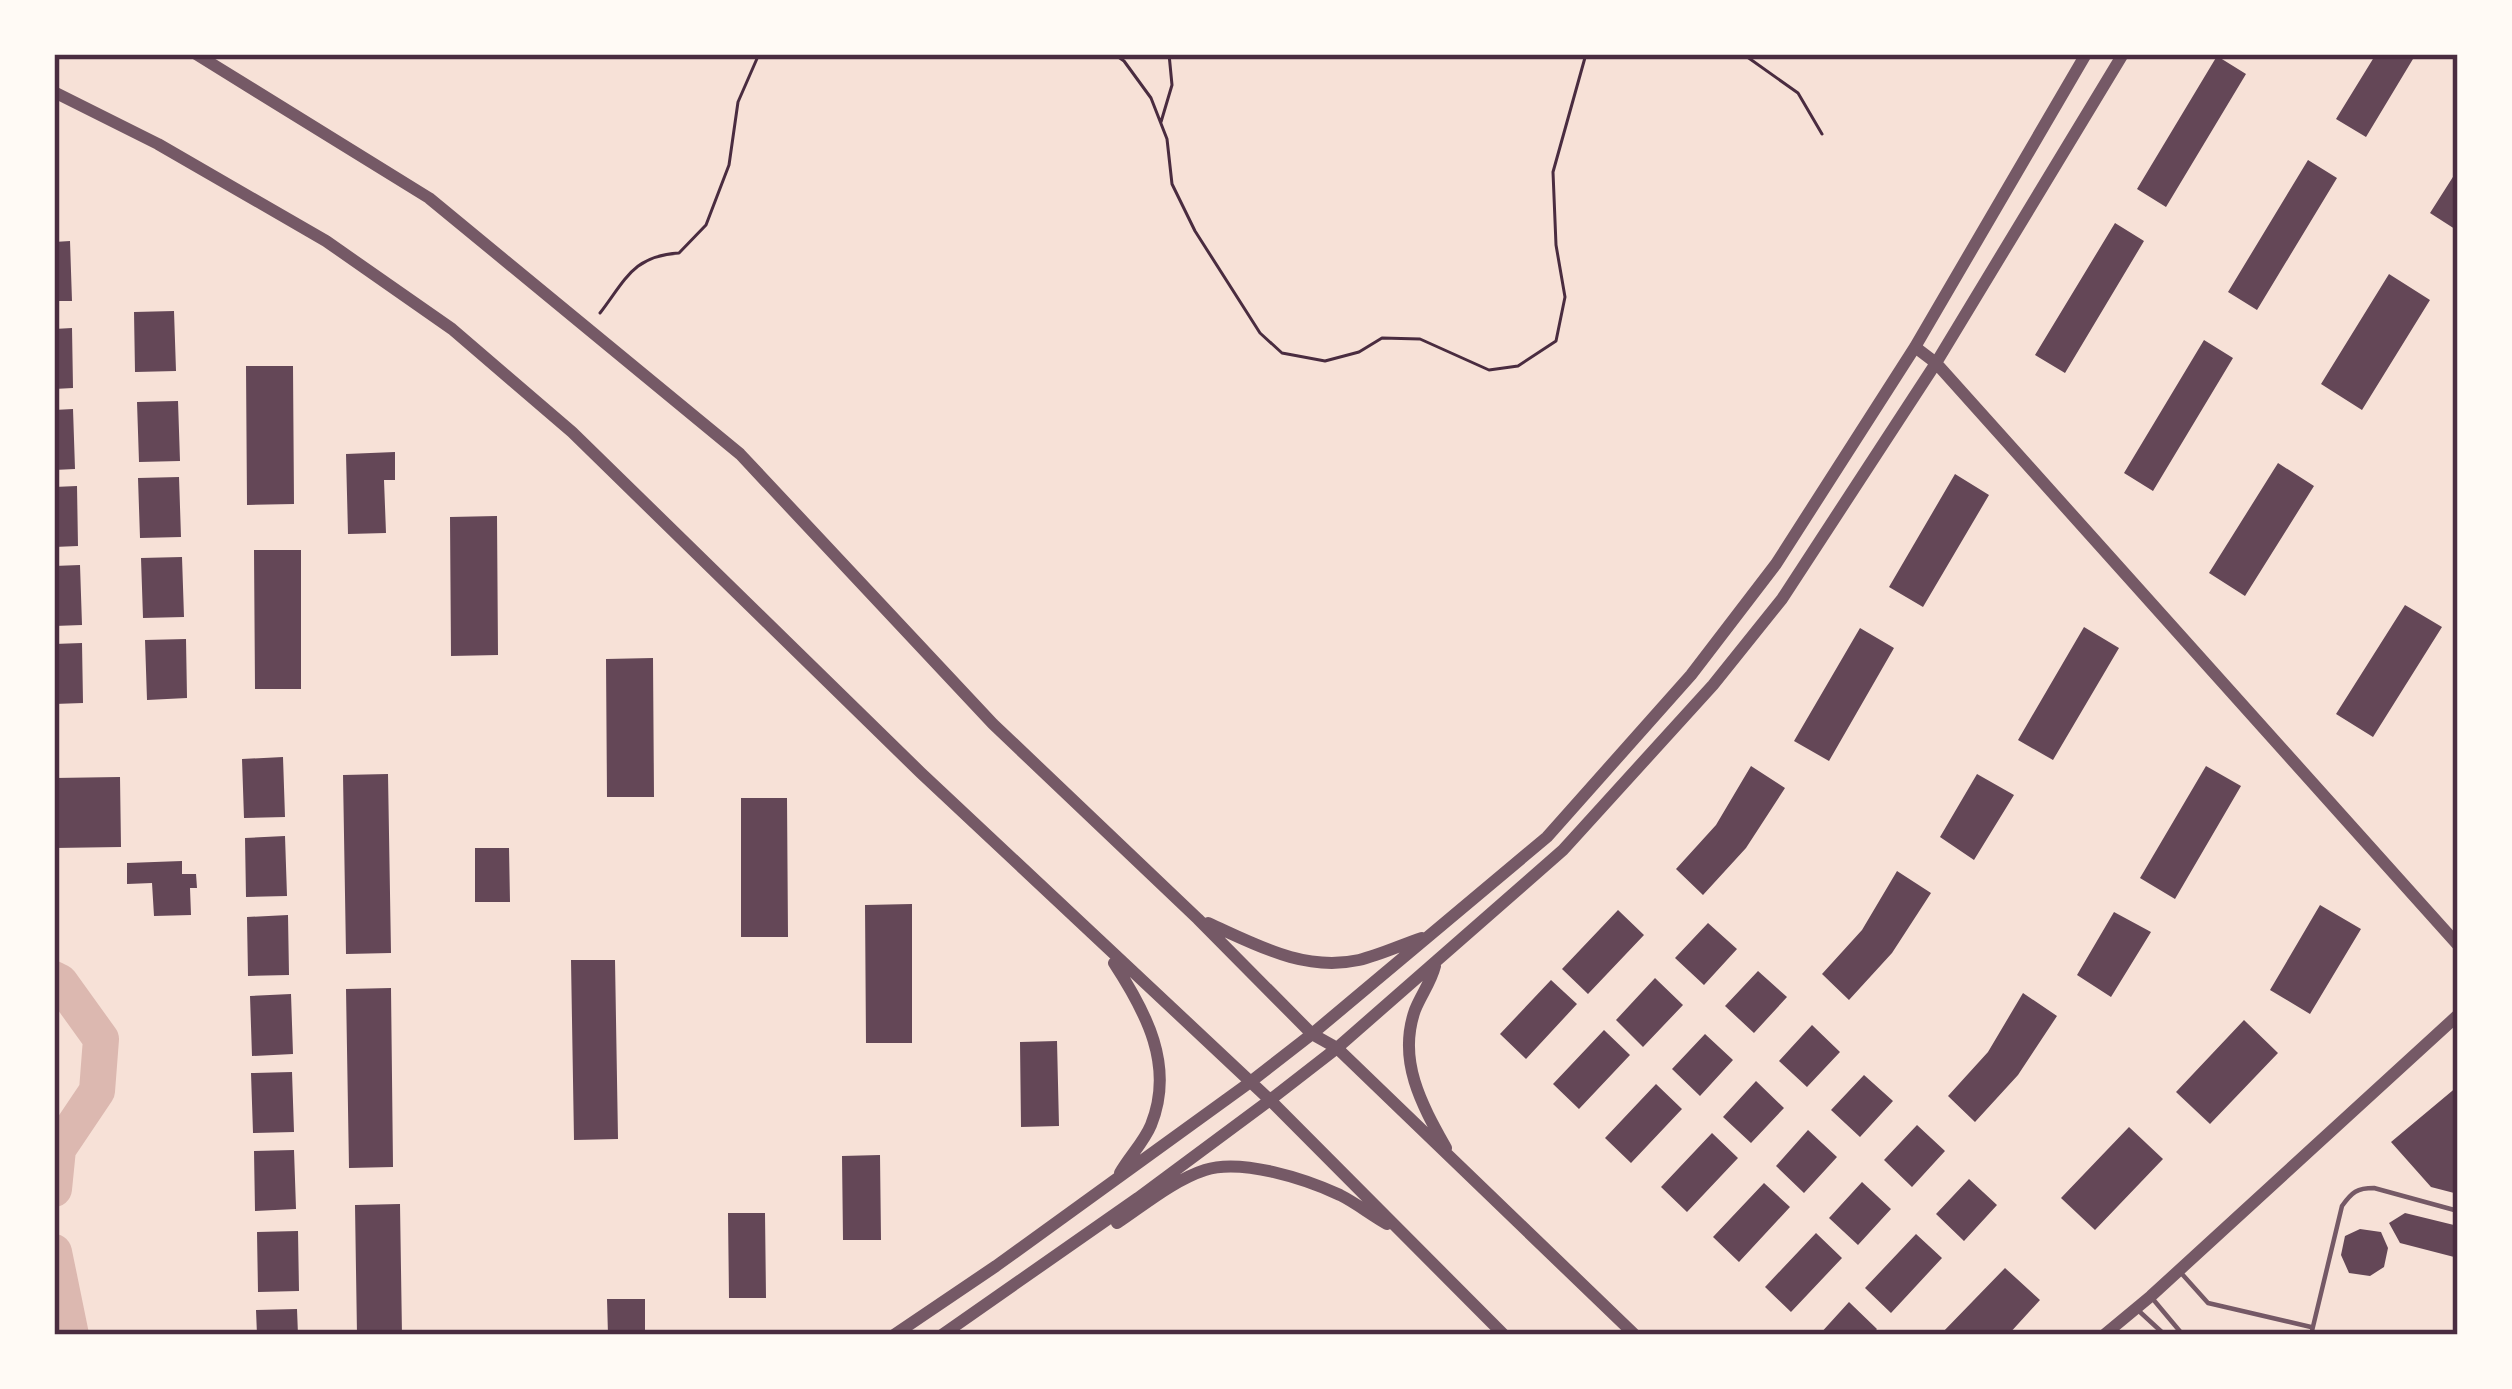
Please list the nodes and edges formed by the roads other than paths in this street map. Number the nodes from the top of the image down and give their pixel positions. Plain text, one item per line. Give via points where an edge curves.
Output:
1 (196, 54) edge
2 (2086, 54) edge
3 (2123, 54) edge
4 (54, 92) edge
5 (1915, 347) junction
6 (1936, 363) junction
7 (1198, 919) junction
8 (1429, 936) junction
9 (1100, 942) junction
10 (2458, 945) edge
11 (1436, 962) junction
12 (2458, 1015) edge
13 (1312, 1034) junction
14 (1336, 1048) junction
15 (1249, 1083) junction
16 (1270, 1100) junction
17 (1453, 1160) junction
18 (1118, 1178) junction
19 (2458, 1211) edge
20 (1405, 1235) junction
21 (1078, 1240) junction
22 (2178, 1270) junction
23 (2151, 1297) junction
24 (2136, 1308) junction
25 (2312, 1331) edge
26 (894, 1335) edge
27 (942, 1335) edge
28 (1504, 1335) edge
29 (1635, 1335) edge
30 (2104, 1335) edge
31 (2165, 1335) edge
32 (2183, 1335) edge

1 - 7 street via 429,198 740,454 993,724
2 - 5 street
3 - 6 street
4 - 9 street via 326,241 452,329 572,432
5 - 6 street
5 - 8 street via 1776,564 1691,675 1547,837
6 - 10 street
6 - 11 street via 1782,599 1713,685 1563,850
7 - 8 street via 1255,946 1326,964
7 - 13 street
8 - 13 street
9 - 15 street
9 - 18 street via 1149,1024 1160,1059 1150,1128
11 - 14 street
11 - 17 street via 1414,1013 1409,1073
12 - 22 street
13 - 14 street
13 - 15 street
14 - 16 street
14 - 17 street
15 - 16 street
15 - 18 street
16 - 20 street
16 - 21 street
17 - 29 street
18 - 26 street
19 - 25 lane via 2374,1188 2351,1193
20 - 21 street via 1340,1195 1230,1167 1205,1170
20 - 28 street
21 - 27 street
22 - 23 street
22 - 25 lane via 2208,1303
23 - 24 street
23 - 32 lane
24 - 30 street
24 - 31 lane

